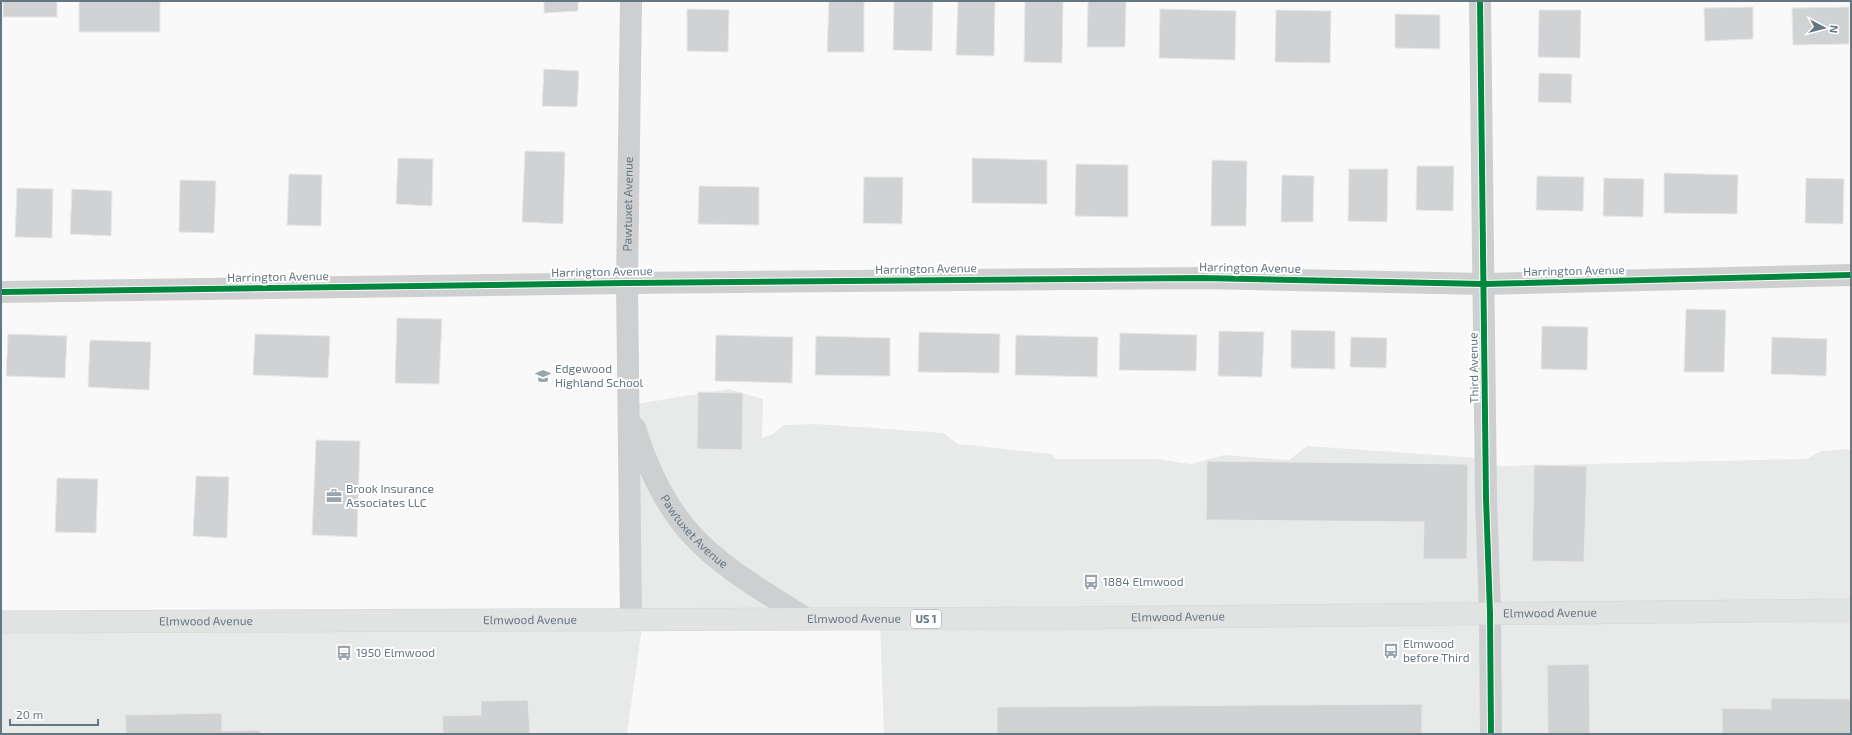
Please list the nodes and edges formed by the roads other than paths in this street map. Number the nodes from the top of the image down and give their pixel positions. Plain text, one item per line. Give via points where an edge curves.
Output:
1 (631, 1) edge
2 (1480, 1) edge
3 (1851, 275) edge
4 (627, 283) junction
5 (1484, 284) junction
6 (1, 292) edge
7 (629, 406) junction
8 (1851, 610) edge
9 (1490, 613) junction
10 (807, 619) junction
11 (630, 620) junction
12 (1, 622) edge
13 (1491, 734) edge

1 - 4 street, Pawtuxet Avenue
2 - 5 street, Third Avenue
3 - 5 street, Harrington Avenue
4 - 5 street, Harrington Avenue via 1202,278
4 - 6 street, Harrington Avenue
4 - 7 street, Pawtuxet Avenue
5 - 9 street, Third Avenue
7 - 10 street, Pawtuxet Avenue via 642,450 664,498 692,535 732,571
7 - 11 street, Pawtuxet Avenue
8 - 9 main road, Elmwood Avenue / US 1
9 - 10 main road, Elmwood Avenue / US 1 via 1156,618
9 - 13 street, Third Avenue
10 - 11 main road, Elmwood Avenue / US 1
11 - 12 main road, Elmwood Avenue / US 1

